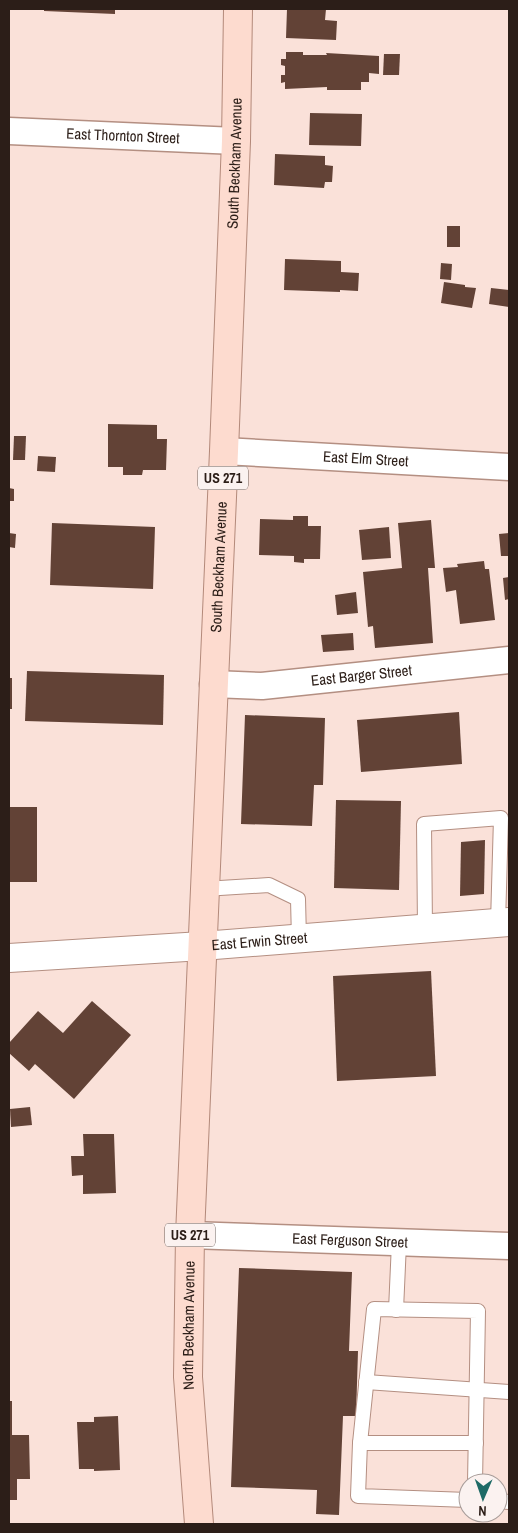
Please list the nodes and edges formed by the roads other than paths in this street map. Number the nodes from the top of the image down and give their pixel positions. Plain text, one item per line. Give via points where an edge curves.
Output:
1 (238, 9) edge
2 (9, 131) edge
3 (236, 141) junction
4 (224, 451) junction
5 (509, 467) edge
6 (509, 660) edge
7 (213, 684) junction
8 (204, 889) junction
9 (504, 922) edge
10 (425, 929) junction
11 (299, 939) junction
12 (202, 946) junction
13 (9, 958) edge
14 (190, 1235) junction
15 (399, 1242) junction
16 (509, 1246) edge
17 (396, 1310) junction
18 (366, 1382) junction
19 (477, 1390) junction
20 (509, 1392) edge
21 (360, 1443) junction
22 (476, 1444) junction
23 (475, 1473) edge
24 (458, 1500) edge
25 (199, 1524) edge

1 - 3 main road, South Beckham Avenue / US 271
2 - 3 street, East Thornton Street
3 - 4 main road, South Beckham Avenue / US 271
4 - 5 street, East Elm Street
4 - 7 main road, South Beckham Avenue / US 271
6 - 7 street, East Barger Street via 262,686
7 - 8 main road, South Beckham Avenue / US 271
8 - 11 lane via 269,886 298,899
8 - 12 main road, South Beckham Avenue / US 271
9 - 10 main road, East Erwin Street
9 - 10 lane via 501,818 424,824
10 - 11 main road, East Erwin Street
11 - 12 main road, East Erwin Street
12 - 13 main road, East Erwin Street
12 - 14 main road, North Beckham Avenue / US 271
14 - 15 street, East Ferguson Street
14 - 25 main road, North Beckham Avenue / US 271 via 188,1377
15 - 16 street, East Ferguson Street
15 - 17 lane
17 - 18 lane via 374,1309
17 - 19 lane via 478,1311
18 - 19 lane
18 - 21 lane
19 - 20 lane
19 - 22 lane
21 - 22 lane
21 - 24 lane via 358,1496
22 - 23 lane

